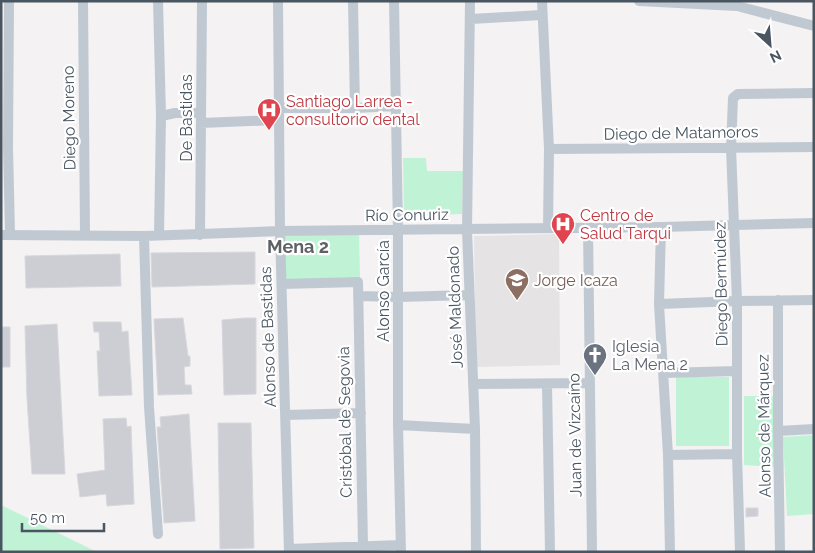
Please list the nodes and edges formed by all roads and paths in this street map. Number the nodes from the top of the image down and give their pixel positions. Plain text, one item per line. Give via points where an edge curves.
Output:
1 (9, 1) edge
2 (83, 1) edge
3 (158, 1) edge
4 (202, 1) edge
5 (278, 1) edge
6 (353, 1) edge
7 (394, 1) edge
8 (470, 1) edge
9 (542, 1) edge
10 (639, 1) edge
11 (542, 14) junction
12 (471, 19) junction
13 (814, 26) edge
14 (5, 92) edge
15 (814, 93) edge
16 (396, 106) junction
17 (278, 108) junction
18 (356, 108) junction
19 (161, 116) junction
20 (201, 118) junction
21 (278, 120) junction
22 (5, 147) edge
23 (814, 147) edge
24 (731, 148) junction
25 (549, 150) junction
26 (814, 223) edge
27 (734, 225) junction
28 (548, 227) junction
29 (661, 227) junction
30 (588, 228) junction
31 (398, 230) junction
32 (466, 230) junction
33 (280, 231) junction
34 (6, 234) edge
35 (85, 235) junction
36 (159, 235) junction
37 (200, 235) junction
38 (144, 236) junction
39 (282, 284) junction
40 (469, 295) junction
41 (358, 296) junction
42 (398, 297) junction
43 (778, 300) junction
44 (814, 300) edge
45 (737, 301) junction
46 (659, 304) junction
47 (738, 371) junction
48 (664, 372) junction
49 (590, 383) junction
50 (473, 384) junction
51 (547, 385) junction
52 (361, 413) junction
53 (286, 415) junction
54 (398, 425) junction
55 (475, 429) junction
56 (814, 430) edge
57 (778, 431) junction
58 (737, 454) junction
59 (668, 455) junction
60 (158, 534) dead end
61 (363, 546) junction
62 (401, 548) edge
63 (289, 550) edge
64 (476, 552) edge
65 (550, 552) edge
66 (592, 552) edge
67 (670, 552) edge
68 (740, 552) edge
69 (780, 552) edge

1 - 14 street
2 - 35 street, Diego Moreno
3 - 19 street
4 - 20 street, De Bastidas
5 - 17 street, Alonso de Bastidas
6 - 18 street
7 - 16 street, Alonso García
8 - 12 street, José Maldonado
9 - 11 street
10 - 13 street via 737,6
11 - 12 street
11 - 25 street
12 - 32 street, José Maldonado
14 - 22 street
15 - 24 street, Diego Bermúdez via 734,96
16 - 18 street
16 - 31 street, Alonso García
17 - 18 street
17 - 21 street, Alonso de Bastidas
19 - 20 street via 175,113
19 - 36 street
20 - 21 street
20 - 37 street, De Bastidas
21 - 33 street, Alonso de Bastidas
22 - 34 street
23 - 24 street, Diego de Matamoros
24 - 25 street, Diego de Matamoros
24 - 27 street, Diego Bermúdez
25 - 28 street
26 - 27 street, Río Conuriz
27 - 29 street, Río Conuriz
27 - 45 street, Diego Bermúdez
28 - 30 street, Río Conuriz
28 - 32 street, Río Conuriz
29 - 30 street, Río Conuriz
29 - 46 street
30 - 49 street, Juan de Vizcaíno
31 - 32 street, Río Conuriz
31 - 33 street, Río Conuriz
31 - 42 street, Alonso García
32 - 40 street, José Maldonado
33 - 37 street, Río Conuriz
33 - 39 street, Alonso de Bastidas
34 - 35 street, Río Conuriz
35 - 38 street, Río Conuriz
36 - 37 street, Río Conuriz
36 - 38 street, Río Conuriz
38 - 60 street via 149,407
39 - 41 street via 358,282
39 - 53 street, Alonso de Bastidas
40 - 42 street
40 - 50 street, José Maldonado
41 - 42 street
41 - 52 street, Cristóbal de Segovia
42 - 54 street, Alonso García
43 - 44 street
43 - 45 street
43 - 57 street, Alonso de Márquez
45 - 46 street
45 - 47 street, Diego Bermúdez
46 - 48 street
47 - 48 street
47 - 58 street, Diego Bermúdez
48 - 59 street
49 - 51 street
49 - 66 street, Juan de Vizcaíno
50 - 51 street
50 - 55 street, José Maldonado
51 - 65 street
52 - 53 street
52 - 61 street, Cristóbal de Segovia
53 - 63 street, Alonso de Bastidas
54 - 55 street
54 - 62 street, Alonso García
55 - 64 street, José Maldonado
56 - 57 street
57 - 69 street, Alonso de Márquez
58 - 59 street
58 - 68 street, Diego Bermúdez
59 - 67 street
61 - 62 street
61 - 63 street

